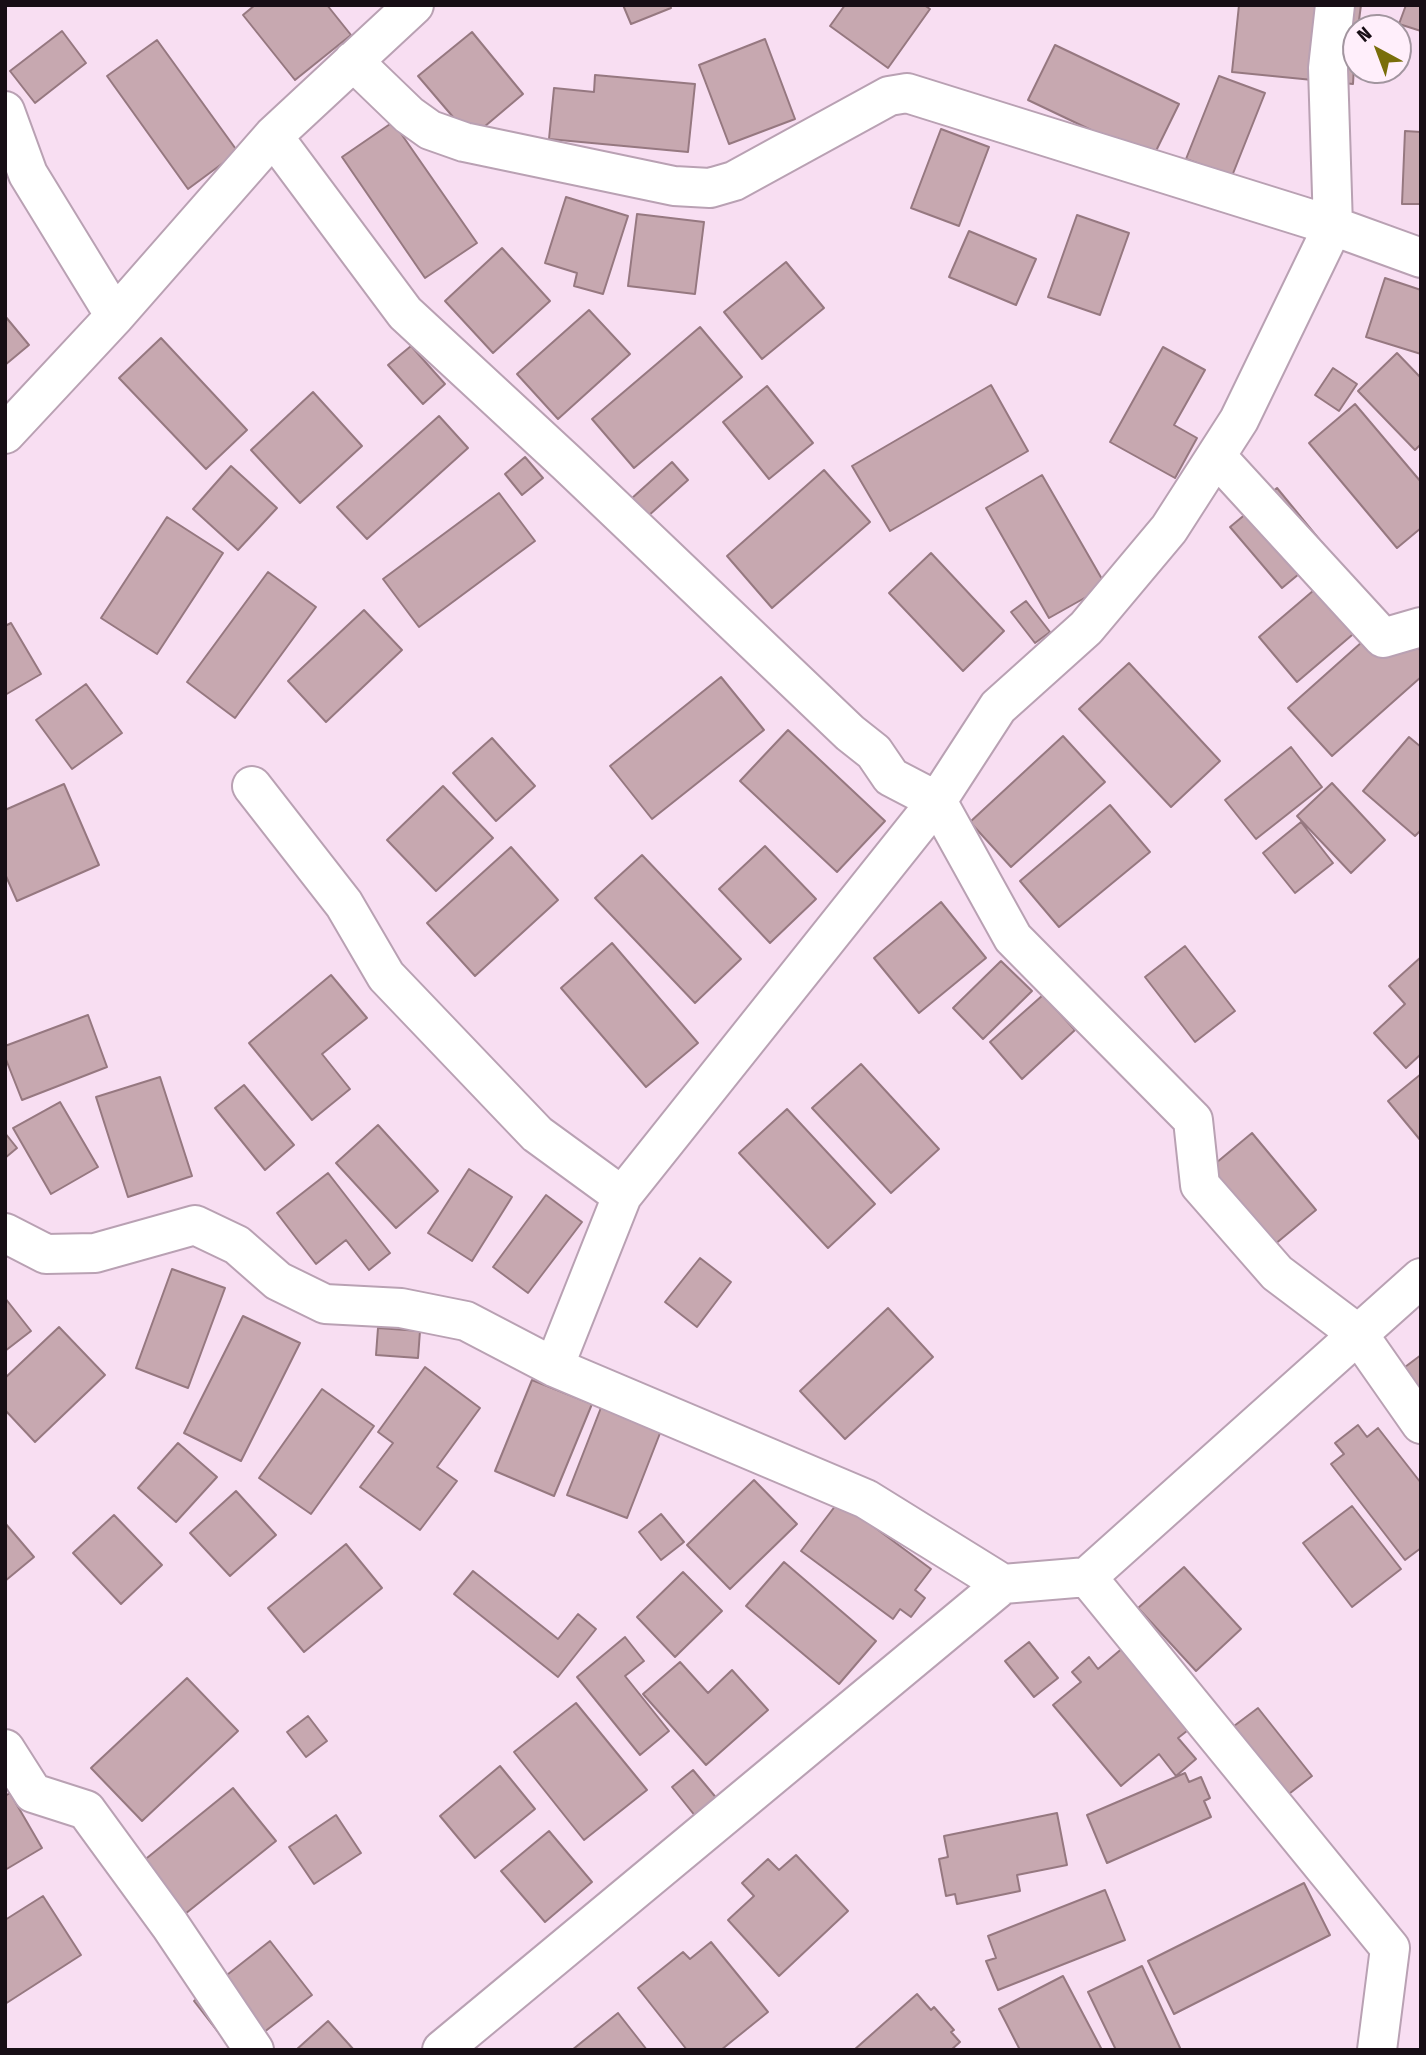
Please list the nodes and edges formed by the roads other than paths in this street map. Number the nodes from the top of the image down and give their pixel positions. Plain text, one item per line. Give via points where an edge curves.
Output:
1 (414, 5) edge
2 (1335, 5) edge
3 (353, 61) junction
4 (5, 111) edge
5 (272, 136) junction
6 (1333, 226) junction
7 (1421, 258) edge
8 (115, 316) junction
9 (5, 434) edge
10 (1216, 456) junction
11 (1421, 627) edge
12 (252, 786) dead end
13 (937, 801) junction
14 (622, 1196) junction
15 (5, 1234) edge
16 (1421, 1278) edge
17 (1358, 1334) junction
18 (554, 1367) junction
19 (1421, 1424) edge
20 (1087, 1577) junction
21 (1003, 1584) junction
22 (5, 1749) edge
23 (1405, 1947) edge
24 (254, 2050) edge
25 (442, 2050) edge
26 (1377, 2050) edge

1 - 3 street
2 - 6 street via 1328,68
3 - 5 street
3 - 6 street via 430,130 464,142 674,186 710,188 734,181 889,96 907,93
4 - 8 street via 28,174
5 - 8 street
5 - 13 street via 405,313 874,752 891,777
6 - 7 street
6 - 10 street
8 - 9 street
10 - 11 street via 1383,638
10 - 13 street via 1169,529 1086,628 998,707
12 - 14 street via 344,904 386,976 537,1134
13 - 14 street
13 - 17 street via 1013,938 1193,1120 1200,1185 1277,1273
14 - 18 street
15 - 18 street via 46,1254 95,1253 195,1225 237,1245 278,1281 325,1304 401,1308 467,1321
16 - 17 street
17 - 19 street
17 - 20 street
18 - 21 street via 866,1499
20 - 21 street
20 - 23 street
21 - 25 street
22 - 24 street via 33,1793 86,1810
23 - 26 street

